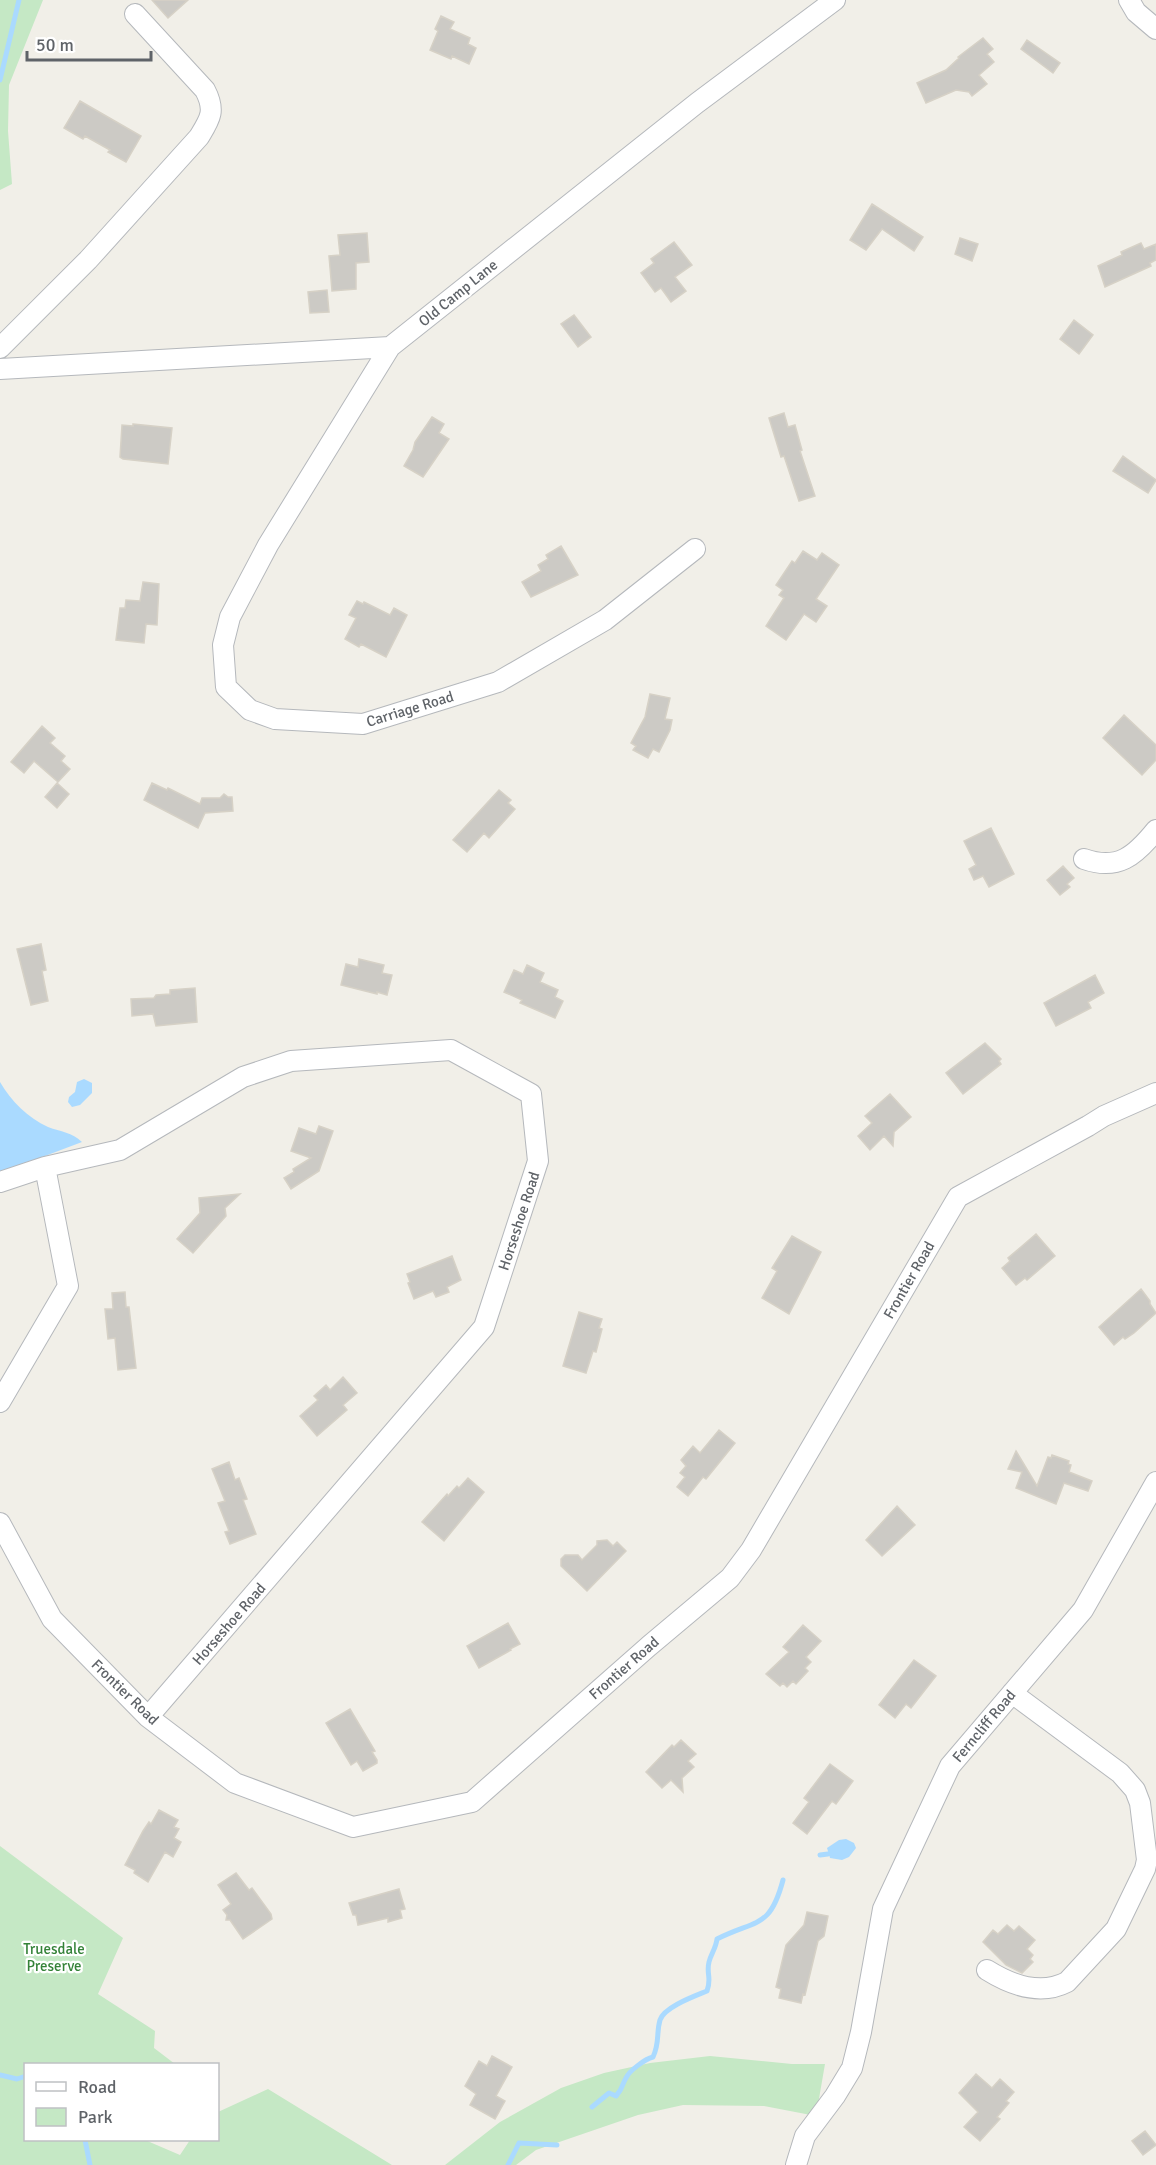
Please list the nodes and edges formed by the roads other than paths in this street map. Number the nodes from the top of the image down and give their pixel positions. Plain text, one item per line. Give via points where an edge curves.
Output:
1 (835, 0) edge
2 (1129, 0) edge
3 (135, 14) dead end
4 (1156, 29) edge
5 (390, 347) junction
6 (0, 348) edge
7 (0, 369) edge
8 (695, 549) dead end
9 (1156, 830) edge
10 (1084, 860) dead end
11 (1156, 1093) edge
12 (45, 1167) junction
13 (0, 1182) edge
14 (0, 1402) edge
15 (1156, 1482) edge
16 (0, 1522) edge
17 (1012, 1693) junction
18 (148, 1717) junction
19 (987, 1970) dead end
20 (795, 2165) edge

1 - 5 street, Old Camp Lane via 697,103
2 - 4 street via 1136,12
3 - 6 street via 205,90 211,102 211,117 199,137 88,260
5 - 7 street
5 - 8 street, Carriage Road via 268,545 230,617 223,645 226,687 250,710 275,719 363,724 498,682 605,620
9 - 10 street via 1129,858 1097,864
11 - 18 street, Frontier Road via 1104,1116 958,1197 751,1550 730,1578 472,1802 353,1827 234,1783
12 - 13 street, Horseshoe Road
12 - 14 street via 68,1286
12 - 18 street, Horseshoe Road via 120,1150 243,1077 291,1062 451,1050 531,1094 538,1161 484,1328
15 - 17 street, Ferncliff Road via 1083,1610
16 - 18 street, Frontier Road via 52,1619
17 - 19 street via 1120,1773 1135,1790 1146,1860 1116,1929 1067,1982 1045,1989 1029,1988
17 - 20 street, Ferncliff Road via 950,1766 883,1909 852,2068 805,2136

